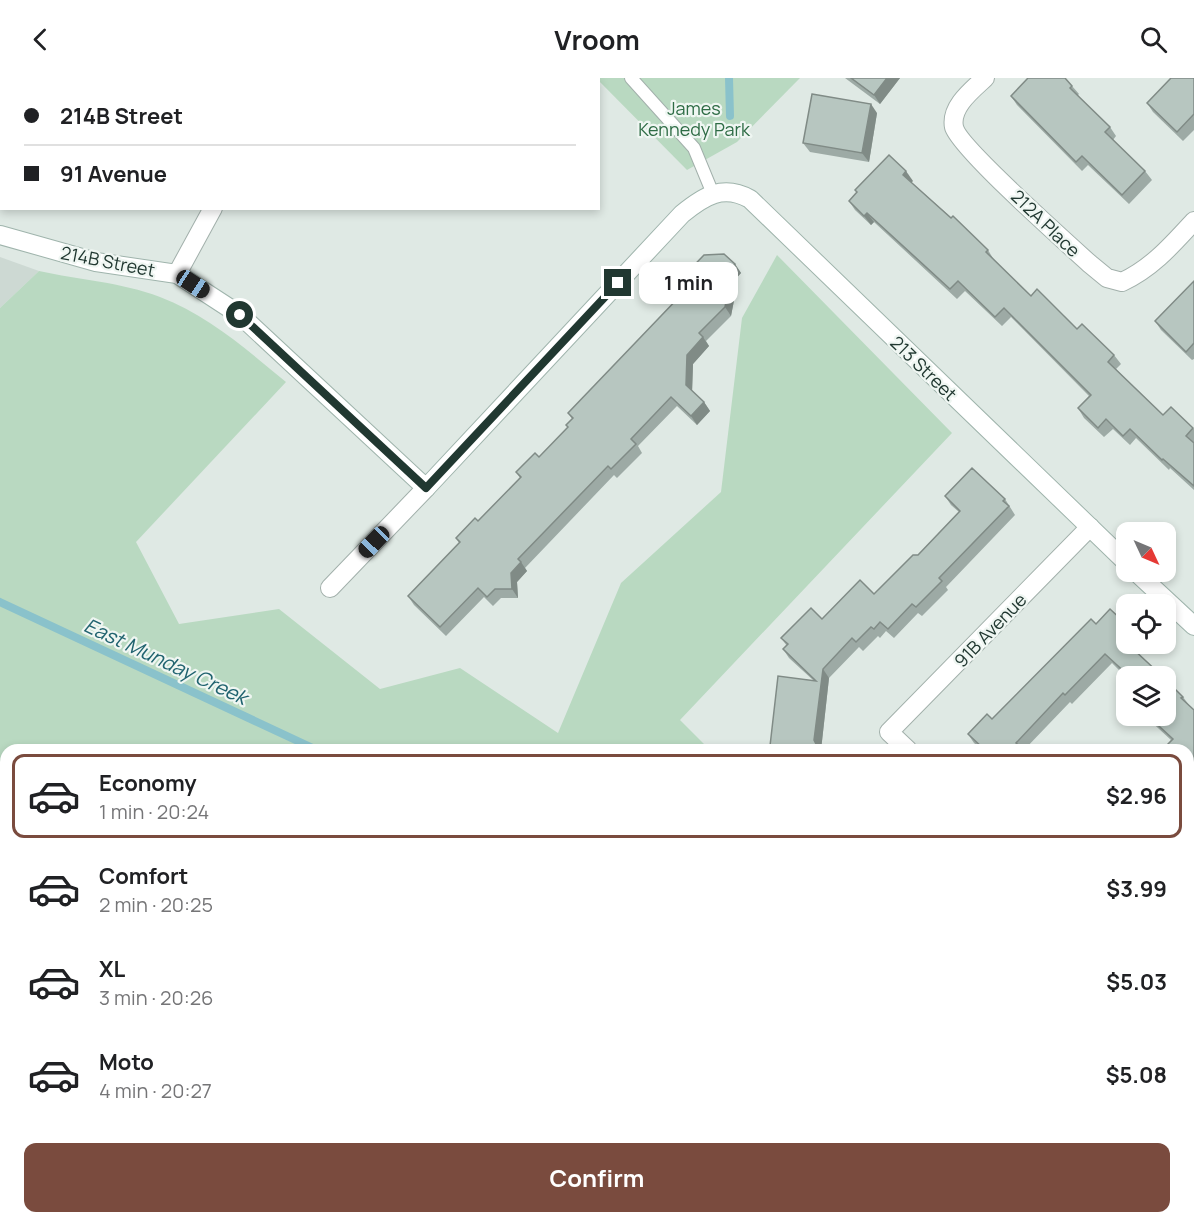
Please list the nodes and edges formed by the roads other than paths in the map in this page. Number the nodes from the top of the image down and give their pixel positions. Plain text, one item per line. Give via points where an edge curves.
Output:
1 (631, 78) edge
2 (985, 78) edge
3 (713, 194) junction
4 (212, 210) edge
5 (1194, 221) edge
6 (0, 236) edge
7 (177, 274) junction
8 (426, 488) junction
9 (1090, 527) junction
10 (1116, 552) edge
11 (1148, 582) edge
12 (330, 588) dead end
13 (1194, 626) edge
14 (902, 744) edge

1 - 3 lane via 694,148
2 - 5 street, 212A Place via 963,100 954,117 954,129 975,155 1107,278 1122,282 1140,273
3 - 8 street via 682,214
3 - 9 street, 213 Street via 728,191 750,199
4 - 7 street
6 - 7 street, 214B Street via 96,262
7 - 8 street, 214B Street via 240,315
8 - 12 street
9 - 10 street, 213 Street
9 - 14 street, 91B Avenue via 890,732
11 - 13 street

